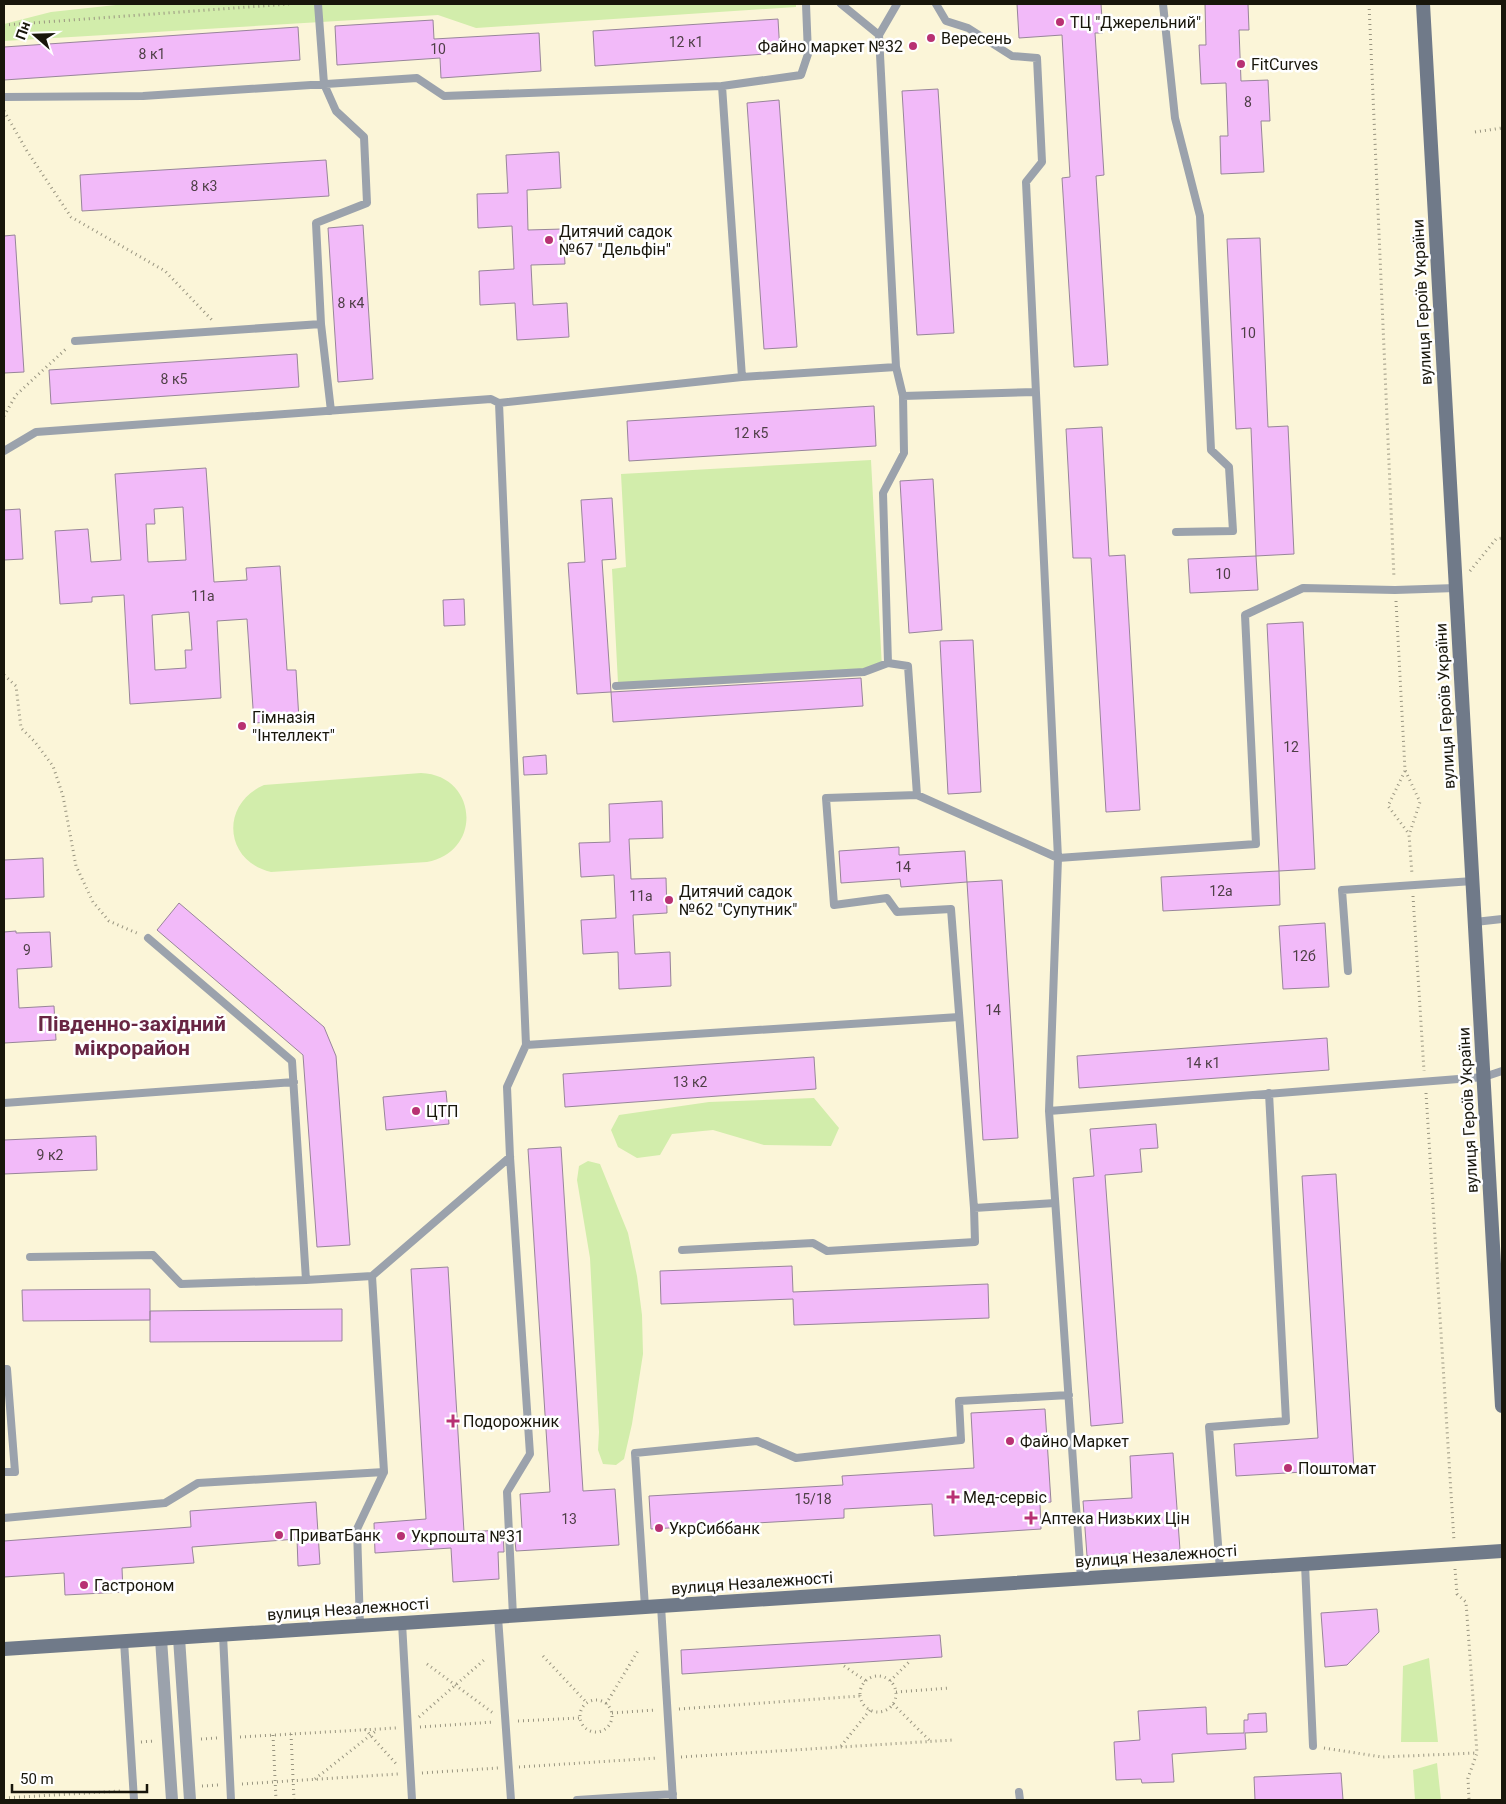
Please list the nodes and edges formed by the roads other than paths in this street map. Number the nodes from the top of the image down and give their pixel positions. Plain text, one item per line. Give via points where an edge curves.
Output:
1 (318, 4) edge
2 (806, 4) edge
3 (841, 4) edge
4 (897, 4) edge
5 (936, 4) edge
6 (1163, 4) edge
7 (1423, 4) edge
8 (879, 35) junction
9 (324, 84) junction
10 (722, 86) junction
11 (4, 97) edge
12 (321, 324) junction
13 (75, 341) road end
14 (896, 367) junction
15 (742, 377) junction
16 (1036, 392) junction
17 (904, 396) junction
18 (499, 404) junction
19 (331, 410) junction
20 (4, 451) edge
21 (1176, 532) dead end
22 (1456, 588) junction
23 (888, 663) junction
24 (616, 686) dead end
25 (917, 795) junction
26 (1058, 858) junction
27 (1472, 881) junction
28 (1502, 919) edge
29 (1475, 922) junction
30 (148, 938) road end
31 (1348, 971) dead end
32 (959, 1017) junction
33 (526, 1045) junction
34 (1502, 1071) edge
35 (1484, 1077) junction
36 (294, 1082) junction
37 (1269, 1093) junction
38 (4, 1104) edge
39 (1049, 1111) junction
40 (510, 1157) junction
41 (1055, 1203) junction
42 (974, 1208) junction
43 (682, 1250) dead end
44 (30, 1258) dead end
45 (1499, 1268) edge
46 (372, 1276) junction
47 (306, 1280) junction
48 (4, 1369) edge
49 (1069, 1395) junction
50 (1502, 1406) edge
51 (4, 1472) edge
52 (384, 1472) junction
53 (4, 1518) edge
54 (1502, 1551) edge
55 (1305, 1564) junction
56 (1220, 1570) junction
57 (1082, 1579) junction
58 (661, 1606) junction
59 (645, 1607) junction
60 (513, 1616) junction
61 (498, 1617) junction
62 (402, 1623) junction
63 (360, 1626) junction
64 (223, 1635) junction
65 (179, 1638) junction
66 (161, 1639) junction
67 (124, 1641) junction
68 (4, 1649) edge
69 (1314, 1746) road end
70 (673, 1797) edge
71 (134, 1800) edge
72 (172, 1800) edge
73 (190, 1800) edge
74 (231, 1800) edge
75 (412, 1800) edge
76 (511, 1800) edge
77 (577, 1800) edge

1 - 9 lane
2 - 10 lane via 808,54 801,75
3 - 8 lane
4 - 8 lane
5 - 16 lane via 946,21 968,28 1012,56 1038,58 1042,162 1026,182
6 - 21 lane via 1175,118 1200,216 1211,450 1229,467 1233,531
7 - 22 main road, вулиця Героїв України
8 - 14 lane
9 - 10 lane via 417,78 444,96
9 - 11 lane via 143,96
9 - 12 lane via 336,111 364,137 367,202 316,223
10 - 15 lane
12 - 13 lane
12 - 19 lane
14 - 15 lane
14 - 17 lane
15 - 18 lane
16 - 17 lane
16 - 26 lane
17 - 23 lane via 904,454 883,493
18 - 19 lane via 491,399
18 - 33 lane
19 - 20 lane via 36,432
22 - 26 lane via 1303,588 1245,614 1256,844
22 - 27 main road, вулиця Героїв України
23 - 24 lane via 864,672
23 - 25 lane via 908,666
25 - 26 lane
25 - 32 lane via 826,798 834,905 887,898 897,912 951,909
26 - 39 lane
27 - 29 main road, вулиця Героїв України
27 - 31 lane via 1342,890
28 - 29 lane
29 - 35 main road, вулиця Героїв України
30 - 36 lane via 292,1061
32 - 33 lane
32 - 42 lane
33 - 40 lane via 507,1087
34 - 35 lane
35 - 37 lane
35 - 45 main road, вулиця Героїв України
36 - 38 lane
36 - 47 lane
37 - 39 lane
37 - 56 lane via 1286,1422 1209,1427
39 - 41 lane
40 - 46 lane
40 - 60 lane via 530,1454 508,1492
41 - 42 lane
41 - 49 lane
42 - 43 lane via 976,1242 827,1251 813,1244
44 - 47 lane via 153,1255 181,1284
45 - 50 main road, вулиця Героїв України
46 - 47 lane
46 - 52 lane
48 - 51 lane via 8,1369 15,1472
49 - 57 lane
49 - 59 lane via 959,1401 961,1440 796,1458 757,1441 635,1453
52 - 53 lane via 198,1483 165,1503
52 - 63 lane via 357,1529
54 - 55 main road, вулиця Незалежності
55 - 56 main road, вулиця Незалежності
55 - 69 lane
56 - 57 main road, вулиця Незалежності
57 - 58 main road, вулиця Незалежності
58 - 59 main road, вулиця Незалежності
58 - 70 lane
59 - 60 main road, вулиця Незалежності
60 - 61 main road, вулиця Незалежності
61 - 62 main road, вулиця Незалежності
61 - 76 lane
62 - 63 main road, вулиця Незалежності
62 - 75 lane via 408,1774
63 - 64 main road, вулиця Незалежності
64 - 65 main road, вулиця Незалежності
64 - 74 lane
65 - 66 main road, вулиця Незалежності
65 - 73 street
66 - 67 main road, вулиця Незалежності
66 - 72 street
67 - 68 main road, вулиця Незалежності
67 - 71 lane
70 - 77 lane

